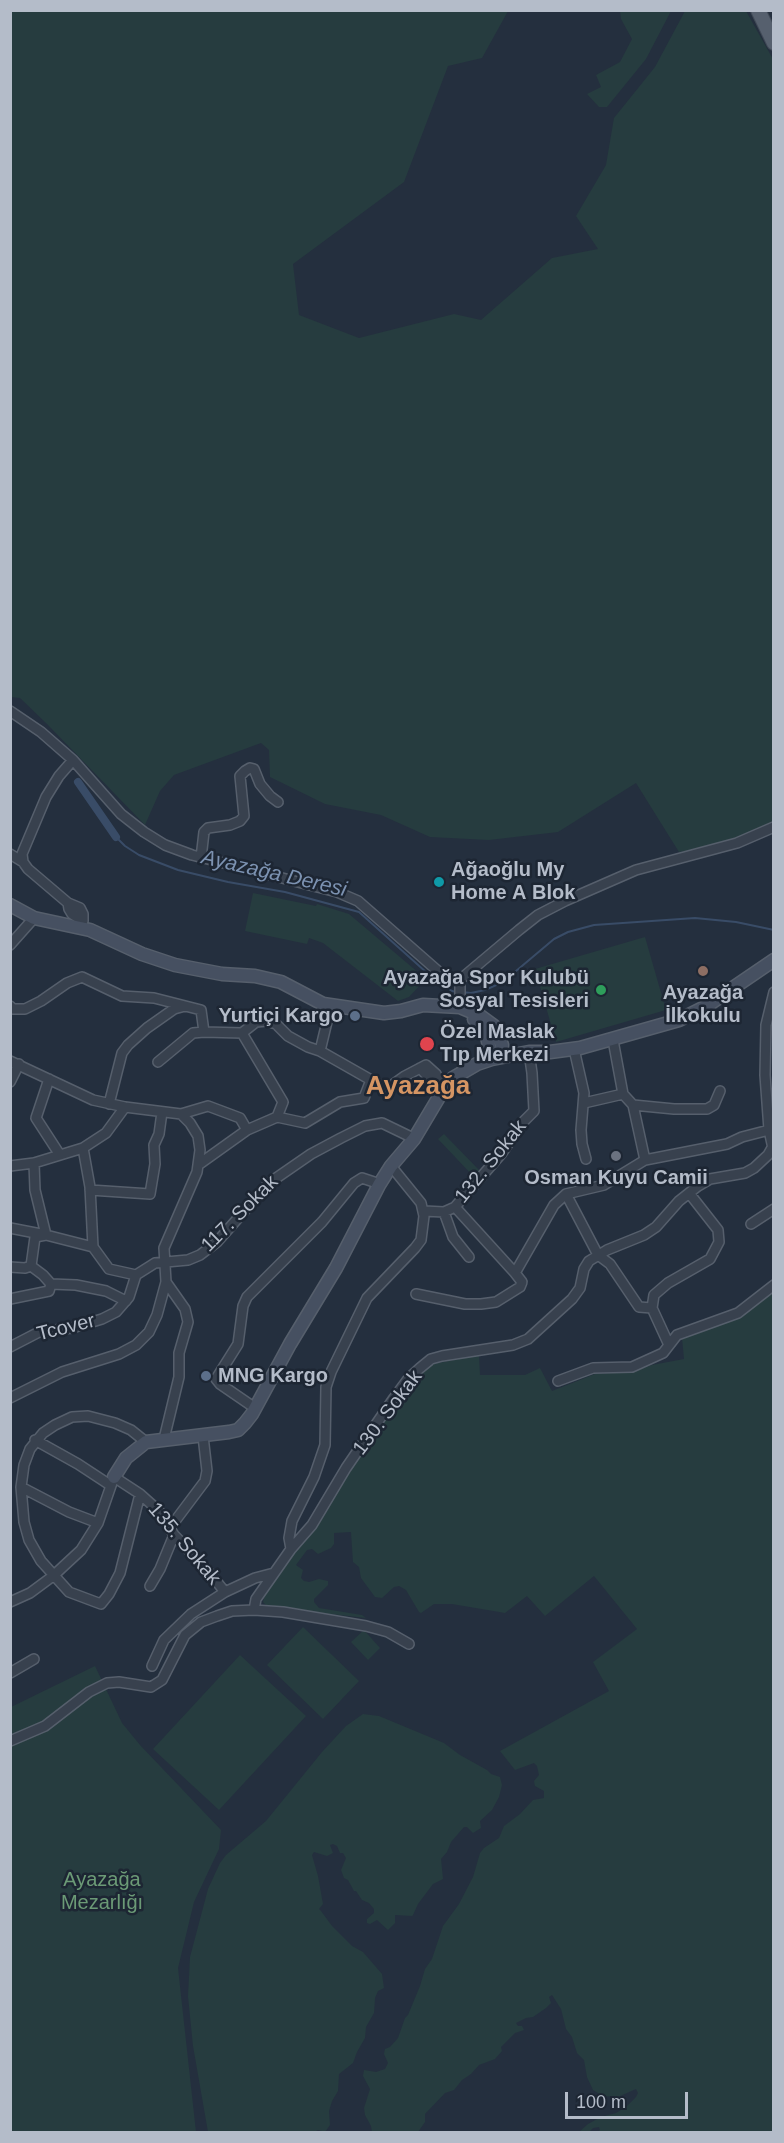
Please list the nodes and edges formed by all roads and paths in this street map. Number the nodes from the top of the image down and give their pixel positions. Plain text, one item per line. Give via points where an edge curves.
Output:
1 (758, 10) edge
2 (766, 10) edge
3 (774, 26) edge
4 (774, 43) edge
5 (10, 711) edge
6 (73, 760) junction
7 (278, 802) dead end
8 (774, 827) edge
9 (10, 854) edge
10 (201, 858) junction
11 (23, 862) junction
12 (10, 905) edge
13 (34, 918) junction
14 (83, 925) junction
15 (10, 945) edge
16 (774, 960) edge
17 (460, 979) junction
18 (774, 992) edge
19 (186, 1005) junction
20 (331, 1005) junction
21 (10, 1006) edge
22 (460, 1007) junction
23 (409, 1009) junction
24 (204, 1032) junction
25 (242, 1033) junction
26 (613, 1040) junction
27 (574, 1049) junction
28 (320, 1051) junction
29 (529, 1052) junction
30 (497, 1055) junction
31 (158, 1062) dead end
32 (15, 1063) edge
33 (49, 1079) junction
34 (371, 1080) junction
35 (10, 1082) edge
36 (443, 1086) junction
37 (720, 1091) dead end
38 (623, 1094) junction
39 (584, 1103) junction
40 (109, 1104) junction
41 (633, 1106) junction
42 (125, 1107) junction
43 (162, 1112) junction
44 (181, 1114) junction
45 (277, 1117) junction
46 (247, 1130) junction
47 (769, 1130) junction
48 (412, 1138) junction
49 (84, 1148) junction
50 (773, 1150) edge
51 (60, 1155) junction
52 (586, 1159) dead end
53 (645, 1160) junction
54 (33, 1163) junction
55 (388, 1164) junction
56 (198, 1165) junction
57 (10, 1166) edge
58 (376, 1183) junction
59 (90, 1190) junction
60 (689, 1193) junction
61 (566, 1194) junction
62 (455, 1207) junction
63 (774, 1209) edge
64 (424, 1211) junction
65 (444, 1212) junction
66 (751, 1224) dead end
67 (10, 1228) edge
68 (46, 1235) junction
69 (93, 1247) junction
70 (598, 1255) junction
71 (469, 1257) dead end
72 (164, 1262) junction
73 (31, 1266) junction
74 (10, 1267) edge
75 (515, 1273) junction
76 (136, 1275) junction
77 (166, 1282) junction
78 (51, 1284) junction
79 (774, 1285) edge
80 (416, 1294) dead end
81 (10, 1299) edge
82 (126, 1301) junction
83 (652, 1308) junction
84 (669, 1345) junction
85 (10, 1347) edge
86 (558, 1381) dead end
87 (10, 1398) edge
88 (255, 1408) junction
89 (203, 1437) junction
90 (164, 1439) junction
91 (35, 1440) junction
92 (146, 1442) junction
93 (112, 1481) junction
94 (21, 1487) junction
95 (140, 1494) junction
96 (98, 1523) junction
97 (172, 1532) junction
98 (291, 1550) junction
99 (274, 1573) junction
100 (53, 1576) junction
101 (150, 1586) dead end
102 (225, 1592) junction
103 (10, 1602) edge
104 (254, 1610) junction
105 (409, 1644) dead end
106 (34, 1659) dead end
107 (152, 1666) dead end
108 (10, 1673) edge
109 (10, 1741) edge

1 - 4 main road
2 - 3 main road
5 - 6 street
6 - 10 street via 120,814 165,845
6 - 11 street via 46,797 22,854
7 - 10 street via 260,784 254,769 245,771 240,776 244,816 230,825 208,828
8 - 17 street via 737,843 636,870 565,901 538,915
9 - 11 street
10 - 17 street via 337,892 358,901 440,972
11 - 14 street via 68,903
12 - 13 street
13 - 14 street via 61,925
13 - 15 street
14 - 20 street via 175,965 275,980 315,1002
16 - 26 street via 688,1016
17 - 22 street
18 - 47 street via 766,1025
19 - 21 street via 122,996 82,978 25,1009
19 - 24 street via 201,1010
19 - 40 street via 174,1009 128,1045 122,1053
20 - 23 street via 384,1013
20 - 28 street
22 - 23 street via 430,1004
22 - 30 street via 494,1026 500,1037
23 - 30 street via 451,1011 478,1020
24 - 25 street
24 - 31 street via 193,1033
25 - 28 street via 256,1022 267,1021
25 - 45 street via 283,1102
26 - 27 street
26 - 38 street
27 - 29 street
27 - 39 street
28 - 34 street
29 - 30 street
29 - 62 street, 132. Sokak via 534,1111
30 - 36 street
32 - 33 street
32 - 35 street
33 - 40 street
33 - 51 street via 36,1118
34 - 36 street via 391,1086 420,1068
34 - 45 street via 364,1098 340,1102 305,1123
36 - 48 street
37 - 41 street via 714,1105 707,1108
38 - 39 street
38 - 41 street
39 - 52 street via 581,1130
40 - 42 street
41 - 53 street
42 - 43 street
42 - 49 street via 106,1133
43 - 44 street
43 - 59 street via 154,1145 150,1194
44 - 46 street via 208,1106 240,1118
44 - 56 street via 198,1136
45 - 46 street
46 - 56 street
47 - 50 street
47 - 53 street via 727,1144
48 - 55 street
48 - 72 street, 117. Sokak via 382,1123 365,1126 275,1178 217,1242 200,1255
49 - 51 street
49 - 59 street
50 - 60 street via 745,1173 710,1179
51 - 54 street
53 - 61 street via 604,1185
54 - 57 street
54 - 68 street
55 - 58 street
55 - 64 street
56 - 72 street via 164,1248
58 - 88 street via 336,1268
58 - 88 street via 362,1178 354,1183 322,1222 247,1297 238,1344 216,1379
59 - 69 street
60 - 70 street via 656,1227
60 - 83 street via 718,1230 719,1242 710,1259 654,1295
61 - 70 street
61 - 75 street via 554,1205
62 - 65 street, 132. Sokak
62 - 75 street
63 - 66 street
64 - 65 street, 132. Sokak
64 - 98 street via 421,1240 368,1298 331,1372 326,1387 326,1445 292,1521
65 - 71 street via 453,1237
67 - 68 street
68 - 69 street
68 - 73 street via 35,1237
69 - 76 street via 109,1269
70 - 83 street via 610,1264 639,1307
70 - 98 street, 130. Sokak via 584,1269 580,1288 572,1299 528,1339 431,1359 408,1379 312,1525
72 - 76 street, 117. Sokak
72 - 77 street
73 - 74 street
73 - 78 street
75 - 80 street via 522,1282 520,1287 496,1302 465,1304
76 - 82 street
77 - 87 street via 157,1315 136,1345 62,1372
77 - 90 street via 185,1310 188,1322
78 - 81 street via 49,1291
78 - 82 street via 106,1291
79 - 84 street via 738,1313 676,1335
82 - 85 street, Tcover via 102,1319 39,1332
83 - 84 street
84 - 86 street via 663,1353 632,1367 593,1368
88 - 89 street via 237,1430
89 - 90 street
89 - 97 street via 205,1481
90 - 92 street
91 - 92 street via 63,1421 88,1416 115,1423
91 - 93 street, 135. Sokak
91 - 94 street via 24,1465
92 - 93 street via 126,1458
93 - 95 street, 135. Sokak
93 - 96 street
94 - 96 street
94 - 100 street via 28,1540
95 - 97 street, 135. Sokak via 159,1511
95 - 100 street via 120,1573 101,1604 69,1592
96 - 100 street via 81,1550
97 - 101 street
97 - 102 street, 135. Sokak
98 - 99 street, 130. Sokak
99 - 102 street
99 - 104 street, 130. Sokak via 256,1599
100 - 103 street
102 - 107 street via 172,1631
104 - 105 street via 366,1626
104 - 109 street via 232,1611 201,1622 184,1635 162,1680 151,1687 107,1683 45,1726
106 - 108 street

